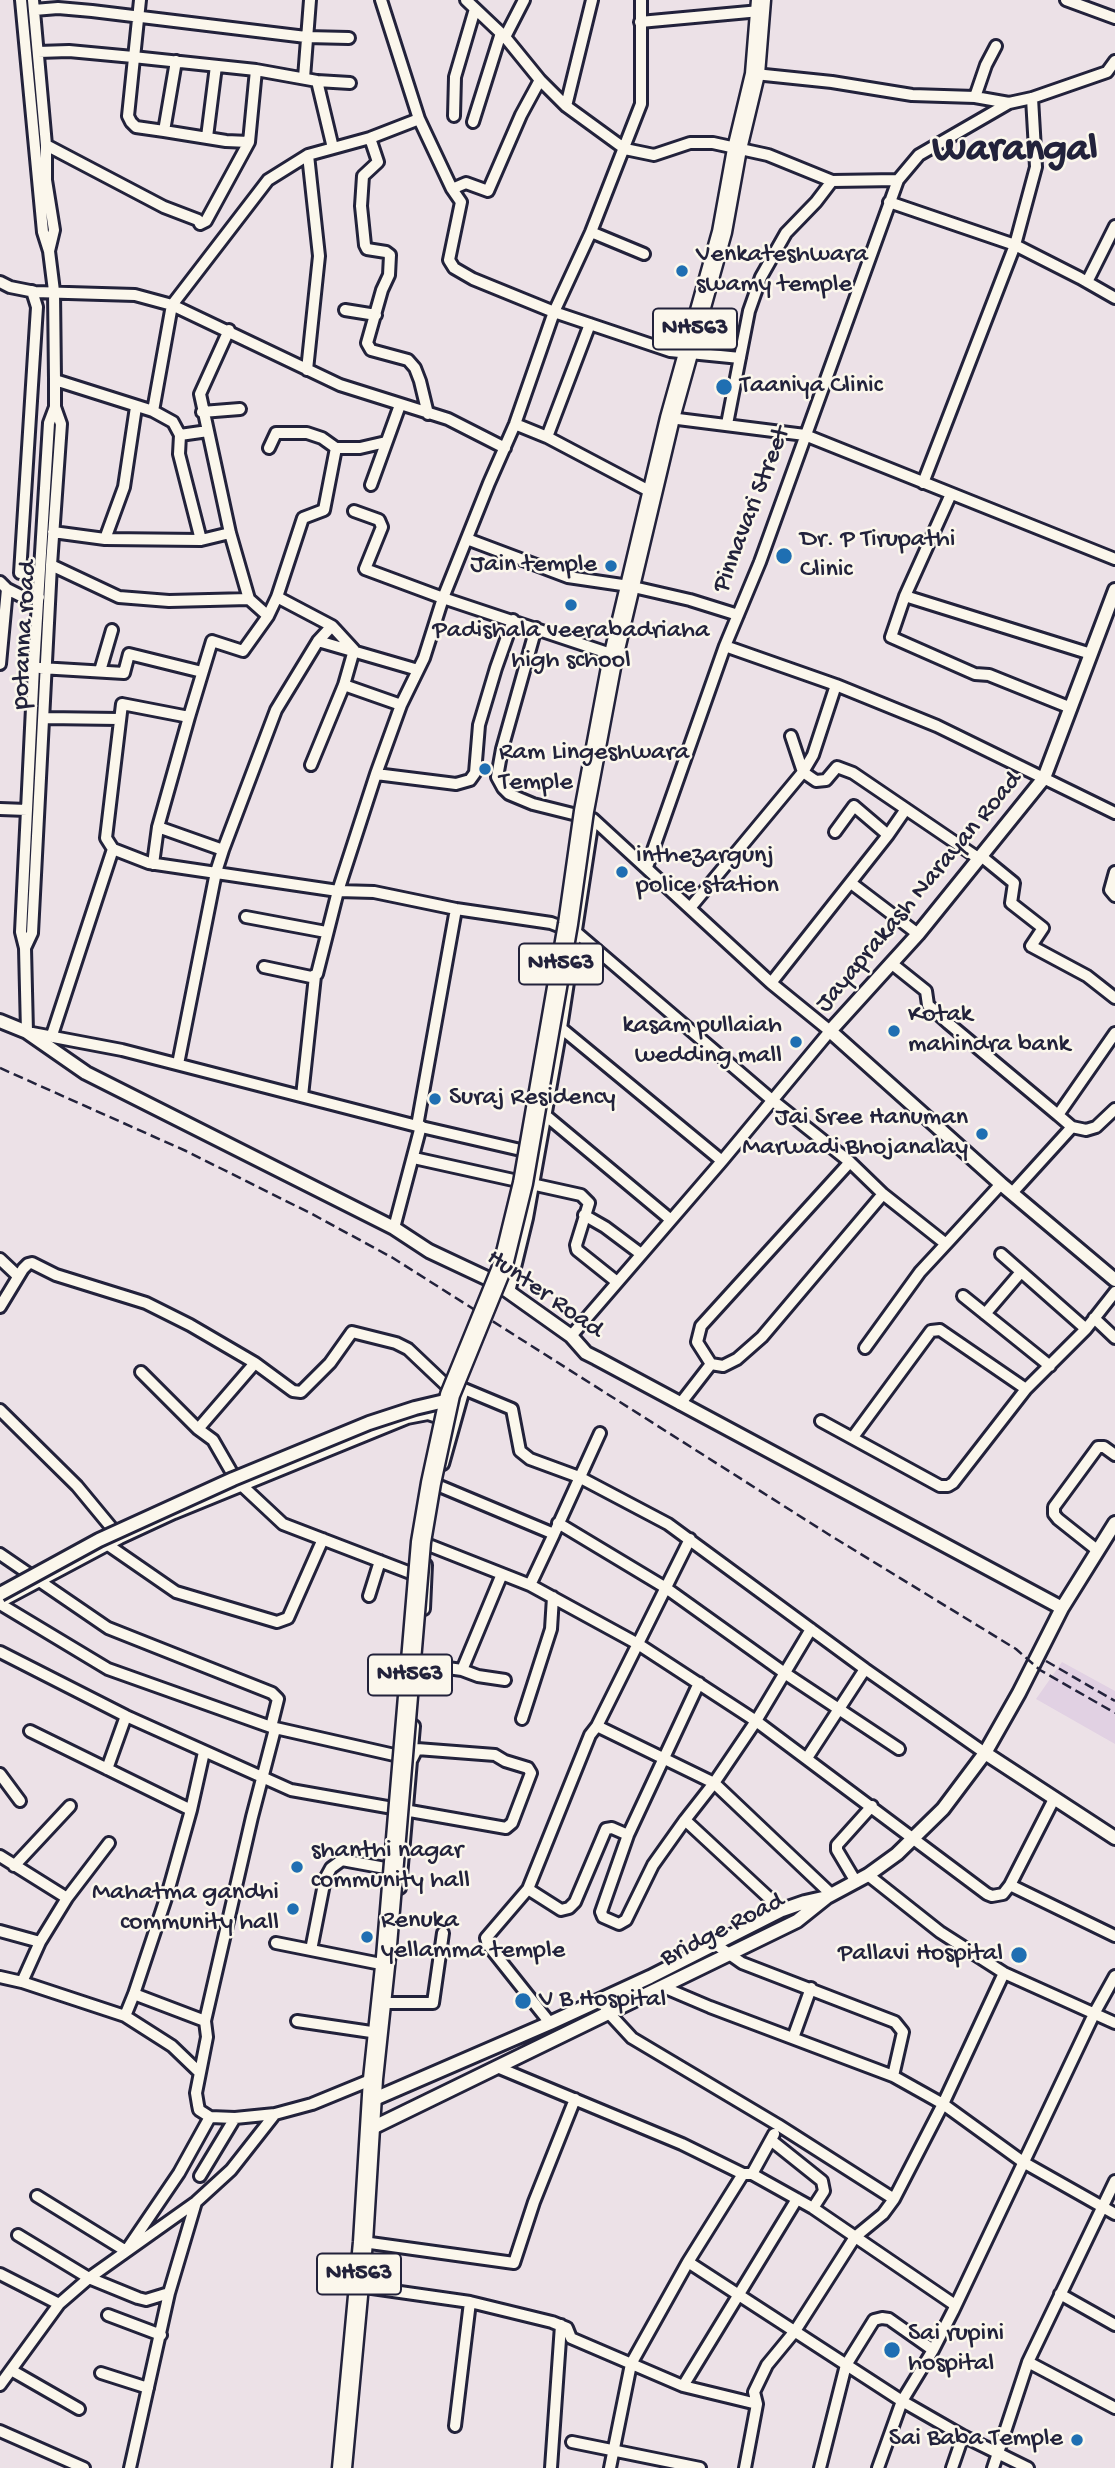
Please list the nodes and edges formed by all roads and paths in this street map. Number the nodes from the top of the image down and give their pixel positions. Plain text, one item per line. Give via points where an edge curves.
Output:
1 (21, 0) edge
2 (140, 0) edge
3 (310, 0) edge
4 (381, 0) edge
5 (524, 0) edge
6 (592, 0) edge
7 (640, 0) edge
8 (1066, 0) edge
9 (471, 3) edge
10 (33, 5) edge
11 (760, 6) edge
12 (138, 16) junction
13 (1115, 18) edge
14 (640, 22) junction
15 (503, 35) junction
16 (306, 37) junction
17 (349, 38) dead end
18 (996, 46) dead end
19 (38, 52) junction
20 (133, 57) junction
21 (176, 61) junction
22 (216, 66) junction
23 (1113, 68) edge
24 (256, 70) junction
25 (755, 74) junction
26 (304, 78) junction
27 (540, 80) junction
28 (317, 81) junction
29 (350, 83) dead end
30 (975, 97) junction
31 (1032, 98) junction
32 (1009, 103) junction
33 (566, 106) junction
34 (454, 116) dead end
35 (419, 119) junction
36 (473, 122) dead end
37 (164, 131) junction
38 (207, 137) junction
39 (370, 138) junction
40 (249, 142) junction
41 (46, 145) junction
42 (333, 148) junction
43 (625, 149) junction
44 (737, 149) junction
45 (308, 155) junction
46 (898, 180) junction
47 (832, 181) junction
48 (452, 189) junction
49 (889, 202) junction
50 (1115, 226) edge
51 (591, 232) junction
52 (1015, 245) junction
53 (50, 251) junction
54 (644, 254) dead end
55 (0, 282) edge
56 (1087, 282) junction
57 (41, 292) junction
58 (1115, 298) edge
59 (172, 304) junction
60 (345, 310) dead end
61 (554, 312) junction
62 (376, 316) junction
63 (590, 324) junction
64 (229, 330) junction
65 (687, 354) junction
66 (740, 358) junction
67 (307, 370) junction
68 (55, 380) junction
69 (400, 405) junction
70 (55, 407) junction
71 (136, 407) junction
72 (240, 410) dead end
73 (153, 411) junction
74 (202, 412) junction
75 (428, 414) junction
76 (670, 418) junction
77 (515, 424) junction
78 (727, 424) junction
79 (208, 431) junction
80 (180, 435) junction
81 (806, 435) junction
82 (547, 437) junction
83 (386, 442) junction
84 (269, 448) dead end
85 (336, 448) junction
86 (505, 448) junction
87 (923, 483) junction
88 (371, 485) dead end
89 (653, 493) junction
90 (951, 494) junction
91 (354, 511) dead end
92 (53, 532) junction
93 (230, 533) junction
94 (105, 539) junction
95 (467, 539) junction
96 (201, 540) junction
97 (1115, 559) edge
98 (51, 565) junction
99 (20, 573) dead end
100 (4, 586) edge
101 (629, 586) junction
102 (1115, 590) edge
103 (905, 596) junction
104 (31, 597) junction
105 (278, 597) junction
106 (443, 598) junction
107 (249, 599) junction
108 (738, 615) junction
109 (268, 616) junction
110 (513, 620) junction
111 (332, 626) junction
112 (536, 628) junction
113 (112, 630) dead end
114 (318, 640) junction
115 (724, 646) junction
116 (354, 650) junction
117 (1091, 654) junction
118 (613, 659) junction
119 (0, 664) edge
120 (34, 667) junction
121 (46, 669) junction
122 (418, 670) junction
123 (100, 671) junction
124 (202, 672) junction
125 (344, 685) junction
126 (836, 685) junction
127 (401, 705) junction
128 (1071, 708) junction
129 (45, 718) junction
130 (189, 718) junction
131 (119, 719) junction
132 (791, 736) dead end
133 (310, 765) dead end
134 (803, 772) junction
135 (376, 774) junction
136 (1044, 778) junction
137 (0, 808) edge
138 (906, 809) junction
139 (20, 810) junction
140 (1115, 813) edge
141 (593, 819) junction
142 (158, 827) junction
143 (835, 832) dead end
144 (888, 835) junction
145 (113, 849) junction
146 (223, 850) junction
147 (979, 857) junction
148 (153, 864) junction
149 (647, 867) junction
150 (216, 872) junction
151 (1115, 872) edge
152 (851, 883) junction
153 (338, 891) junction
154 (1115, 896) edge
155 (690, 908) junction
156 (456, 909) junction
157 (246, 917) dead end
158 (326, 932) junction
159 (577, 933) junction
160 (918, 934) junction
161 (25, 948) junction
162 (891, 963) junction
163 (264, 967) dead end
164 (315, 975) junction
165 (771, 983) junction
166 (1115, 998) edge
167 (0, 1021) edge
168 (561, 1028) junction
169 (22, 1030) junction
170 (830, 1031) junction
171 (1115, 1034) edge
172 (52, 1035) junction
173 (178, 1064) junction
174 (302, 1096) junction
175 (772, 1100) junction
176 (1115, 1109) edge
177 (544, 1114) junction
178 (1058, 1115) junction
179 (419, 1126) junction
180 (1072, 1126) junction
181 (538, 1154) junction
182 (414, 1158) junction
183 (722, 1161) junction
184 (850, 1163) junction
185 (533, 1185) junction
186 (1007, 1188) junction
187 (883, 1194) junction
188 (584, 1215) junction
189 (671, 1220) junction
190 (394, 1228) junction
191 (946, 1244) junction
192 (641, 1254) junction
193 (1001, 1254) dead end
194 (0, 1259) edge
195 (1021, 1272) junction
196 (18, 1276) junction
197 (1115, 1280) edge
198 (617, 1282) junction
199 (509, 1292) junction
200 (1115, 1292) edge
201 (963, 1296) dead end
202 (0, 1307) edge
203 (985, 1314) junction
204 (1094, 1318) junction
205 (1086, 1329) junction
206 (571, 1336) junction
207 (1115, 1338) edge
208 (865, 1348) dead end
209 (255, 1363) junction
210 (711, 1364) junction
211 (1049, 1366) junction
212 (141, 1372) dead end
213 (464, 1389) junction
214 (1026, 1389) junction
215 (449, 1400) junction
216 (680, 1404) junction
217 (0, 1409) edge
218 (821, 1420) dead end
219 (455, 1422) junction
220 (198, 1429) junction
221 (600, 1433) dead end
222 (853, 1437) junction
223 (1115, 1455) edge
224 (579, 1477) junction
225 (437, 1485) junction
226 (243, 1486) junction
227 (558, 1522) junction
228 (1113, 1529) edge
229 (554, 1534) junction
230 (120, 1538) junction
231 (323, 1539) junction
232 (690, 1539) junction
233 (426, 1544) junction
234 (108, 1545) junction
235 (1097, 1550) junction
236 (0, 1554) edge
237 (380, 1561) junction
238 (502, 1574) junction
239 (427, 1580) junction
240 (39, 1582) junction
241 (530, 1585) junction
242 (666, 1588) junction
243 (0, 1594) edge
244 (369, 1596) dead end
245 (553, 1597) junction
246 (0, 1603) edge
247 (1062, 1608) junction
248 (811, 1629) junction
249 (638, 1644) junction
250 (0, 1652) edge
251 (419, 1664) junction
252 (865, 1669) junction
253 (462, 1670) junction
254 (786, 1674) junction
255 (505, 1680) dead end
256 (699, 1683) junction
257 (839, 1709) junction
258 (126, 1716) junction
259 (522, 1719) dead end
260 (756, 1721) junction
261 (597, 1726) junction
262 (273, 1728) junction
263 (30, 1731) dead end
264 (899, 1749) dead end
265 (204, 1752) junction
266 (985, 1753) junction
267 (665, 1758) junction
268 (807, 1758) junction
269 (412, 1759) junction
270 (107, 1769) junction
271 (0, 1774) edge
272 (263, 1778) junction
273 (714, 1783) junction
274 (1054, 1799) junction
275 (20, 1801) dead end
276 (69, 1806) dead end
277 (872, 1806) junction
278 (191, 1810) junction
279 (409, 1811) junction
280 (685, 1820) junction
281 (628, 1835) junction
282 (915, 1837) junction
283 (1115, 1838) edge
284 (109, 1843) dead end
285 (0, 1856) edge
286 (13, 1866) junction
287 (402, 1871) junction
288 (862, 1878) junction
289 (1010, 1885) junction
290 (528, 1889) junction
291 (829, 1896) junction
292 (66, 1898) junction
293 (782, 1910) junction
294 (0, 1931) edge
295 (443, 1933) dead end
296 (1115, 1936) edge
297 (40, 1942) junction
298 (276, 1943) dead end
299 (715, 1944) junction
300 (311, 1950) junction
301 (729, 1955) junction
302 (385, 1968) junction
303 (1004, 1973) junction
304 (1115, 1976) edge
305 (0, 1977) edge
306 (22, 1982) junction
307 (663, 1987) junction
308 (811, 1988) junction
309 (135, 1994) junction
310 (601, 1999) junction
311 (382, 2003) junction
312 (608, 2012) junction
313 (1095, 2012) junction
314 (125, 2016) junction
315 (205, 2021) junction
316 (297, 2021) dead end
317 (550, 2023) junction
318 (1115, 2023) edge
319 (378, 2033) junction
320 (793, 2038) junction
321 (496, 2067) junction
322 (199, 2072) junction
323 (893, 2076) junction
324 (373, 2079) junction
325 (575, 2099) junction
326 (372, 2100) junction
327 (943, 2104) junction
328 (275, 2114) junction
329 (210, 2117) junction
330 (235, 2118) junction
331 (778, 2125) junction
332 (370, 2129) junction
333 (772, 2141) junction
334 (1023, 2162) junction
335 (748, 2174) junction
336 (200, 2176) dead end
337 (1115, 2181) edge
338 (37, 2196) dead end
339 (797, 2199) junction
340 (894, 2199) junction
341 (196, 2202) junction
342 (1102, 2207) junction
343 (813, 2208) junction
344 (1115, 2214) edge
345 (18, 2235) dead end
346 (855, 2238) junction
347 (363, 2242) junction
348 (126, 2250) junction
349 (688, 2262) junction
350 (0, 2274) edge
351 (89, 2278) junction
352 (358, 2286) junction
353 (169, 2293) junction
354 (739, 2294) junction
355 (1060, 2294) junction
356 (470, 2302) junction
357 (60, 2304) junction
358 (955, 2305) junction
359 (108, 2315) dead end
360 (561, 2325) junction
361 (1115, 2325) edge
362 (795, 2331) junction
363 (161, 2335) junction
364 (933, 2350) junction
365 (1028, 2362) junction
366 (631, 2364) junction
367 (846, 2365) junction
368 (11, 2371) junction
369 (101, 2373) dead end
370 (0, 2385) edge
371 (683, 2386) junction
372 (148, 2388) junction
373 (902, 2401) junction
374 (757, 2404) junction
375 (1115, 2408) edge
376 (79, 2409) dead end
377 (455, 2426) dead end
378 (0, 2431) edge
379 (963, 2436) junction
380 (572, 2442) dead end
381 (613, 2451) junction
382 (998, 2453) junction
383 (84, 2468) edge
384 (130, 2468) edge
385 (342, 2468) edge
386 (551, 2468) edge
387 (610, 2468) edge
388 (700, 2468) edge
389 (745, 2468) edge
390 (820, 2468) edge
391 (878, 2468) edge
392 (952, 2468) edge
393 (992, 2468) edge
394 (1028, 2468) edge

1 - 53 street, potanna road via 43,232
2 - 12 street
3 - 16 street
4 - 35 street
5 - 15 street
6 - 33 street
7 - 14 street
8 - 13 street
9 - 15 street
9 - 34 street via 456,77
10 - 12 street
10 - 19 street, potanna road
11 - 14 street
11 - 25 highway, NH563
12 - 16 street
12 - 20 street
14 - 43 street via 641,104
15 - 27 street
15 - 36 street
16 - 17 street
16 - 26 street
18 - 30 street
19 - 20 street
19 - 41 street, potanna road
20 - 21 street
20 - 37 street via 128,116 136,127
21 - 22 street
21 - 37 street
22 - 24 street
22 - 38 street
23 - 31 street
24 - 26 street
24 - 40 street
25 - 30 street via 912,94
25 - 44 highway, NH563
26 - 28 street
27 - 33 street
27 - 48 street via 488,191 466,183
28 - 29 street
28 - 42 street
30 - 32 street
31 - 32 street
31 - 52 street via 1037,167
32 - 46 street, Pinnavari Street via 919,155
33 - 43 street
35 - 39 street
35 - 48 street
37 - 38 street
38 - 40 street
39 - 42 street
39 - 62 street via 378,162 363,176 365,245 390,255
40 - 41 street via 206,221 200,224
41 - 53 street, potanna road via 54,230
42 - 45 street
43 - 44 street via 653,155 690,143 713,142
43 - 51 street
44 - 47 street via 768,155
44 - 65 highway, NH563 via 722,232
45 - 59 street via 268,180
45 - 67 street via 319,256
46 - 47 street
46 - 49 street, Pinnavari Street
47 - 66 street via 786,233 761,277 743,332
48 - 61 street via 461,202 449,260 454,268
49 - 52 street
49 - 81 street, Pinnavari Street
50 - 56 street
51 - 54 street
51 - 61 street
52 - 56 street
52 - 87 street
53 - 57 street, potanna road
55 - 57 street
56 - 58 street
57 - 59 street via 135,295
57 - 68 street, potanna road
57 - 99 street
59 - 64 street
59 - 73 street
60 - 62 street
61 - 63 street
61 - 77 street
62 - 75 street via 368,348 408,360 420,381
63 - 65 street
63 - 82 street
64 - 67 street
64 - 74 street via 200,394
65 - 66 street
65 - 76 highway, NH563
66 - 78 street
67 - 69 street
68 - 70 street, potanna road
68 - 71 street
69 - 75 street
69 - 83 street
70 - 92 street, potanna road via 61,424
70 - 104 street, potanna road via 49,423
71 - 73 street
71 - 94 street via 124,486
72 - 74 street
73 - 80 street via 173,422
74 - 79 street
75 - 86 street via 448,419
76 - 78 street
76 - 89 highway, NH563
77 - 82 street
77 - 86 street
78 - 81 street
79 - 80 street
79 - 93 street
80 - 96 street via 179,454
81 - 87 street
81 - 108 street, Pinnavari Street
82 - 89 street
83 - 85 street
83 - 88 street
84 - 85 street via 275,433 307,433
85 - 105 street via 324,510 303,518
86 - 95 street
87 - 90 street
89 - 101 highway, NH563
90 - 97 street
90 - 103 street
91 - 106 street via 379,520 382,527 365,569
92 - 94 street
92 - 98 street, potanna road
93 - 96 street
93 - 107 street
94 - 96 street
95 - 101 street via 568,577
95 - 106 street
98 - 107 street via 119,597
98 - 121 street, potanna road
100 - 104 street
100 - 119 street
101 - 108 street
101 - 118 highway, NH563
102 - 117 street, Jayaprakash Narayan Road
103 - 117 street
103 - 128 street via 891,637 975,674 989,675
104 - 120 street, potanna road
105 - 109 street
105 - 111 street
106 - 110 street
106 - 122 street
107 - 109 street
108 - 115 street, Pinnavari Street
109 - 124 street via 243,651 212,641
110 - 112 street
110 - 135 street via 480,725 475,773 470,780 456,784
111 - 114 street
111 - 116 street
112 - 118 street
112 - 141 street via 497,777 509,794
113 - 123 street
114 - 116 street
114 - 146 street via 276,710
115 - 126 street
115 - 149 street, Pinnavari Street
116 - 122 street
116 - 125 street
117 - 128 street, Jayaprakash Narayan Road
118 - 215 highway, NH563, bridge via 523,1183 503,1265
120 - 121 street
120 - 139 street, potanna road
121 - 123 street
121 - 129 street, potanna road
122 - 127 street
123 - 124 street via 124,673 129,654
124 - 130 street
125 - 127 street
125 - 133 street
126 - 134 street
126 - 136 street via 937,726
127 - 135 street
128 - 136 street, Jayaprakash Narayan Road
129 - 131 street
129 - 161 street, potanna road via 32,933
130 - 131 street via 122,704
130 - 142 street
131 - 145 street via 106,838
132 - 134 street
134 - 138 street via 816,781 826,780 834,769 841,768
134 - 155 street
135 - 153 street
136 - 140 street
136 - 147 street, Jayaprakash Narayan Road
137 - 139 street
138 - 144 street
138 - 147 street
139 - 161 street, potanna road
141 - 149 street
141 - 159 street
142 - 146 street
142 - 148 street
143 - 144 street via 854,806
144 - 152 street
145 - 148 street
145 - 172 street
146 - 150 street
147 - 160 street, Jayaprakash Narayan Road
147 - 166 street via 1014,883 1011,903 1043,928 1031,946 1087,976
148 - 150 street
149 - 155 street
150 - 153 street
150 - 173 street
151 - 154 street via 1110,890
152 - 160 street
152 - 165 street
153 - 156 street via 373,892
153 - 158 street
155 - 165 street
156 - 159 street via 551,923
156 - 179 street
157 - 158 street
158 - 164 street
159 - 168 street
159 - 175 street
160 - 162 street, Jayaprakash Narayan Road
161 - 169 street, potanna road
162 - 170 street, Jayaprakash Narayan Road
162 - 178 street via 926,991 928,1006
163 - 164 street
164 - 174 street
165 - 170 street
167 - 169 street, Hunter Road
168 - 177 street
168 - 183 street
169 - 172 street
169 - 190 street, Hunter Road via 86,1073
170 - 175 street
170 - 186 street, Jayaprakash Narayan Road
171 - 178 street
172 - 173 street
173 - 174 street
174 - 179 street
175 - 183 street
175 - 184 street
176 - 180 street via 1096,1127
177 - 181 street
177 - 189 street
178 - 180 street
179 - 181 street
179 - 182 street
180 - 186 street
181 - 185 street
182 - 185 street
182 - 190 street
183 - 189 street
184 - 187 street
184 - 210 street via 701,1326 697,1342
185 - 188 street via 581,1195 589,1202
185 - 199 street
186 - 191 street
186 - 197 street, Jayaprakash Narayan Road
187 - 191 street
187 - 210 street via 762,1337 737,1359 723,1366
188 - 192 street
188 - 198 street via 577,1250
189 - 192 street
190 - 199 street, Hunter Road
191 - 208 street
192 - 198 street
193 - 195 street
194 - 196 street
195 - 203 street
195 - 205 street
196 - 202 street
196 - 209 street via 32,1263 55,1275 146,1303
198 - 206 street
199 - 206 street, Hunter Road
200 - 204 street
201 - 203 street
203 - 211 street
204 - 205 street
204 - 207 street
205 - 211 street
206 - 216 street, Hunter Road via 586,1353
209 - 213 street via 301,1392 352,1332 408,1349 447,1386 457,1392
209 - 220 street
210 - 216 street
211 - 214 street
212 - 220 street
213 - 219 street
213 - 224 street via 512,1409 520,1451 530,1459
214 - 222 street via 948,1486 940,1486
214 - 222 street via 940,1330 931,1331
215 - 243 street, bridge via 369,1423 233,1479 99,1540
215 - 302 highway, NH563, bridge via 421,1542
216 - 247 street, Hunter Road
217 - 230 street via 77,1486
218 - 222 street
219 - 225 street
219 - 226 street via 416,1415
220 - 226 street via 213,1440
221 - 224 street
223 - 235 street via 1098,1447 1054,1507 1058,1519
224 - 227 street
224 - 232 street
225 - 229 street
225 - 233 street
226 - 230 street
226 - 231 street via 282,1524
227 - 229 street
227 - 242 street
228 - 235 street, Bridge Road
229 - 241 street
230 - 234 street
231 - 234 street via 288,1618 277,1622 176,1592
231 - 237 street
232 - 242 street
232 - 248 street
233 - 238 street
233 - 239 street
234 - 240 street
235 - 247 street, Bridge Road
236 - 240 street
237 - 239 street
237 - 244 street
238 - 241 street
238 - 253 street
239 - 251 street
240 - 246 street
240 - 262 street via 108,1628 272,1693 278,1699
241 - 245 street
242 - 249 street
242 - 254 street
245 - 249 street
245 - 259 street via 551,1629
246 - 262 street via 108,1669
247 - 266 street, Bridge Road
248 - 252 street
248 - 254 street
249 - 256 street
249 - 261 street
250 - 258 street
251 - 253 street
251 - 269 street
252 - 257 street
252 - 266 street
253 - 255 street
254 - 257 street
254 - 260 street
256 - 260 street
256 - 267 street
257 - 264 street
257 - 268 street
258 - 265 street
258 - 270 street
260 - 268 street
260 - 273 street
261 - 267 street
261 - 290 street
262 - 269 street
262 - 272 street
263 - 270 street
265 - 272 street
265 - 278 street
266 - 274 street
266 - 282 street, Bridge Road via 943,1809
267 - 273 street
267 - 281 street
268 - 277 street
269 - 279 street
269 - 279 street via 417,1749 495,1755 531,1773 506,1828
270 - 278 street
271 - 275 street
272 - 279 street via 291,1790
272 - 315 street
273 - 280 street
273 - 291 street
274 - 283 street
274 - 289 street
276 - 286 street
277 - 282 street
277 - 288 street via 837,1845
278 - 309 street
279 - 287 street
280 - 281 street via 619,1924 601,1912
280 - 293 street
281 - 290 street via 606,1829 569,1908 561,1910
282 - 288 street, Bridge Road
282 - 289 street via 987,1894 1003,1894
284 - 292 street
285 - 286 street
286 - 292 street
287 - 300 street via 342,1860 331,1868
287 - 302 street via 391,1971
288 - 291 street, Bridge Road
288 - 303 street
289 - 296 street
290 - 317 street via 485,1938
291 - 293 street, Bridge Road
291 - 301 street, Bridge Road via 797,1921
292 - 297 street
293 - 299 street, Bridge Road
294 - 297 street
295 - 311 street via 433,2003
297 - 306 street
298 - 300 street
299 - 301 street
299 - 310 street, Bridge Road
300 - 302 street
301 - 307 street, Bridge Road
301 - 308 street
302 - 311 highway, NH563
303 - 313 street
303 - 327 street
304 - 313 street
305 - 306 street
306 - 314 street
307 - 312 street, Bridge Road
307 - 320 street
308 - 320 street
308 - 323 street via 899,2025 903,2032
309 - 314 street
309 - 315 street
310 - 312 street
310 - 317 street, Bridge Road
311 - 319 highway, NH563
312 - 321 street, Bridge Road
312 - 331 street via 632,2038
313 - 318 street
313 - 334 street
314 - 322 street via 172,2046
315 - 322 street via 205,2054
316 - 319 street
317 - 326 street, Bridge Road
319 - 324 highway, NH563
320 - 323 street
321 - 325 street
321 - 332 street, Bridge Road
322 - 329 street via 198,2105
323 - 327 street
324 - 326 highway, NH563
324 - 328 street
325 - 335 street
325 - 347 street via 514,2263
326 - 332 highway, NH563
327 - 334 street
327 - 340 street
328 - 330 street
328 - 341 street via 231,2169
329 - 330 street
329 - 348 street
330 - 336 street
331 - 333 street
331 - 340 street
332 - 347 highway, NH563
333 - 335 street
333 - 343 street via 822,2181 824,2191
334 - 342 street
334 - 358 street
335 - 339 street
335 - 349 street
337 - 342 street
338 - 348 street
339 - 343 street
339 - 354 street
340 - 346 street
341 - 348 street
341 - 353 street
342 - 344 street
342 - 355 street
343 - 346 street
345 - 351 street
346 - 358 street
346 - 362 street
347 - 352 highway, NH563
348 - 351 street
349 - 354 street
349 - 366 street
350 - 357 street
351 - 353 street via 146,2300
351 - 357 street
352 - 356 street
352 - 385 highway, NH563
353 - 363 street
354 - 362 street
354 - 371 street
355 - 361 street
355 - 365 street
356 - 360 street
356 - 377 street
357 - 368 street
358 - 364 street
359 - 363 street
360 - 366 street via 571,2338
360 - 386 street
362 - 367 street
362 - 374 street via 767,2365 754,2392
363 - 372 street
364 - 367 street via 882,2318 874,2320
364 - 373 street
365 - 375 street
365 - 382 street
366 - 371 street
366 - 381 street
367 - 373 street
367 - 390 street
368 - 370 street
368 - 376 street
369 - 372 street
371 - 374 street
372 - 384 street
373 - 379 street
373 - 391 street
374 - 389 street
378 - 383 street
379 - 382 street
379 - 392 street
380 - 381 street
381 - 387 street
381 - 388 street
382 - 393 street
382 - 394 street

